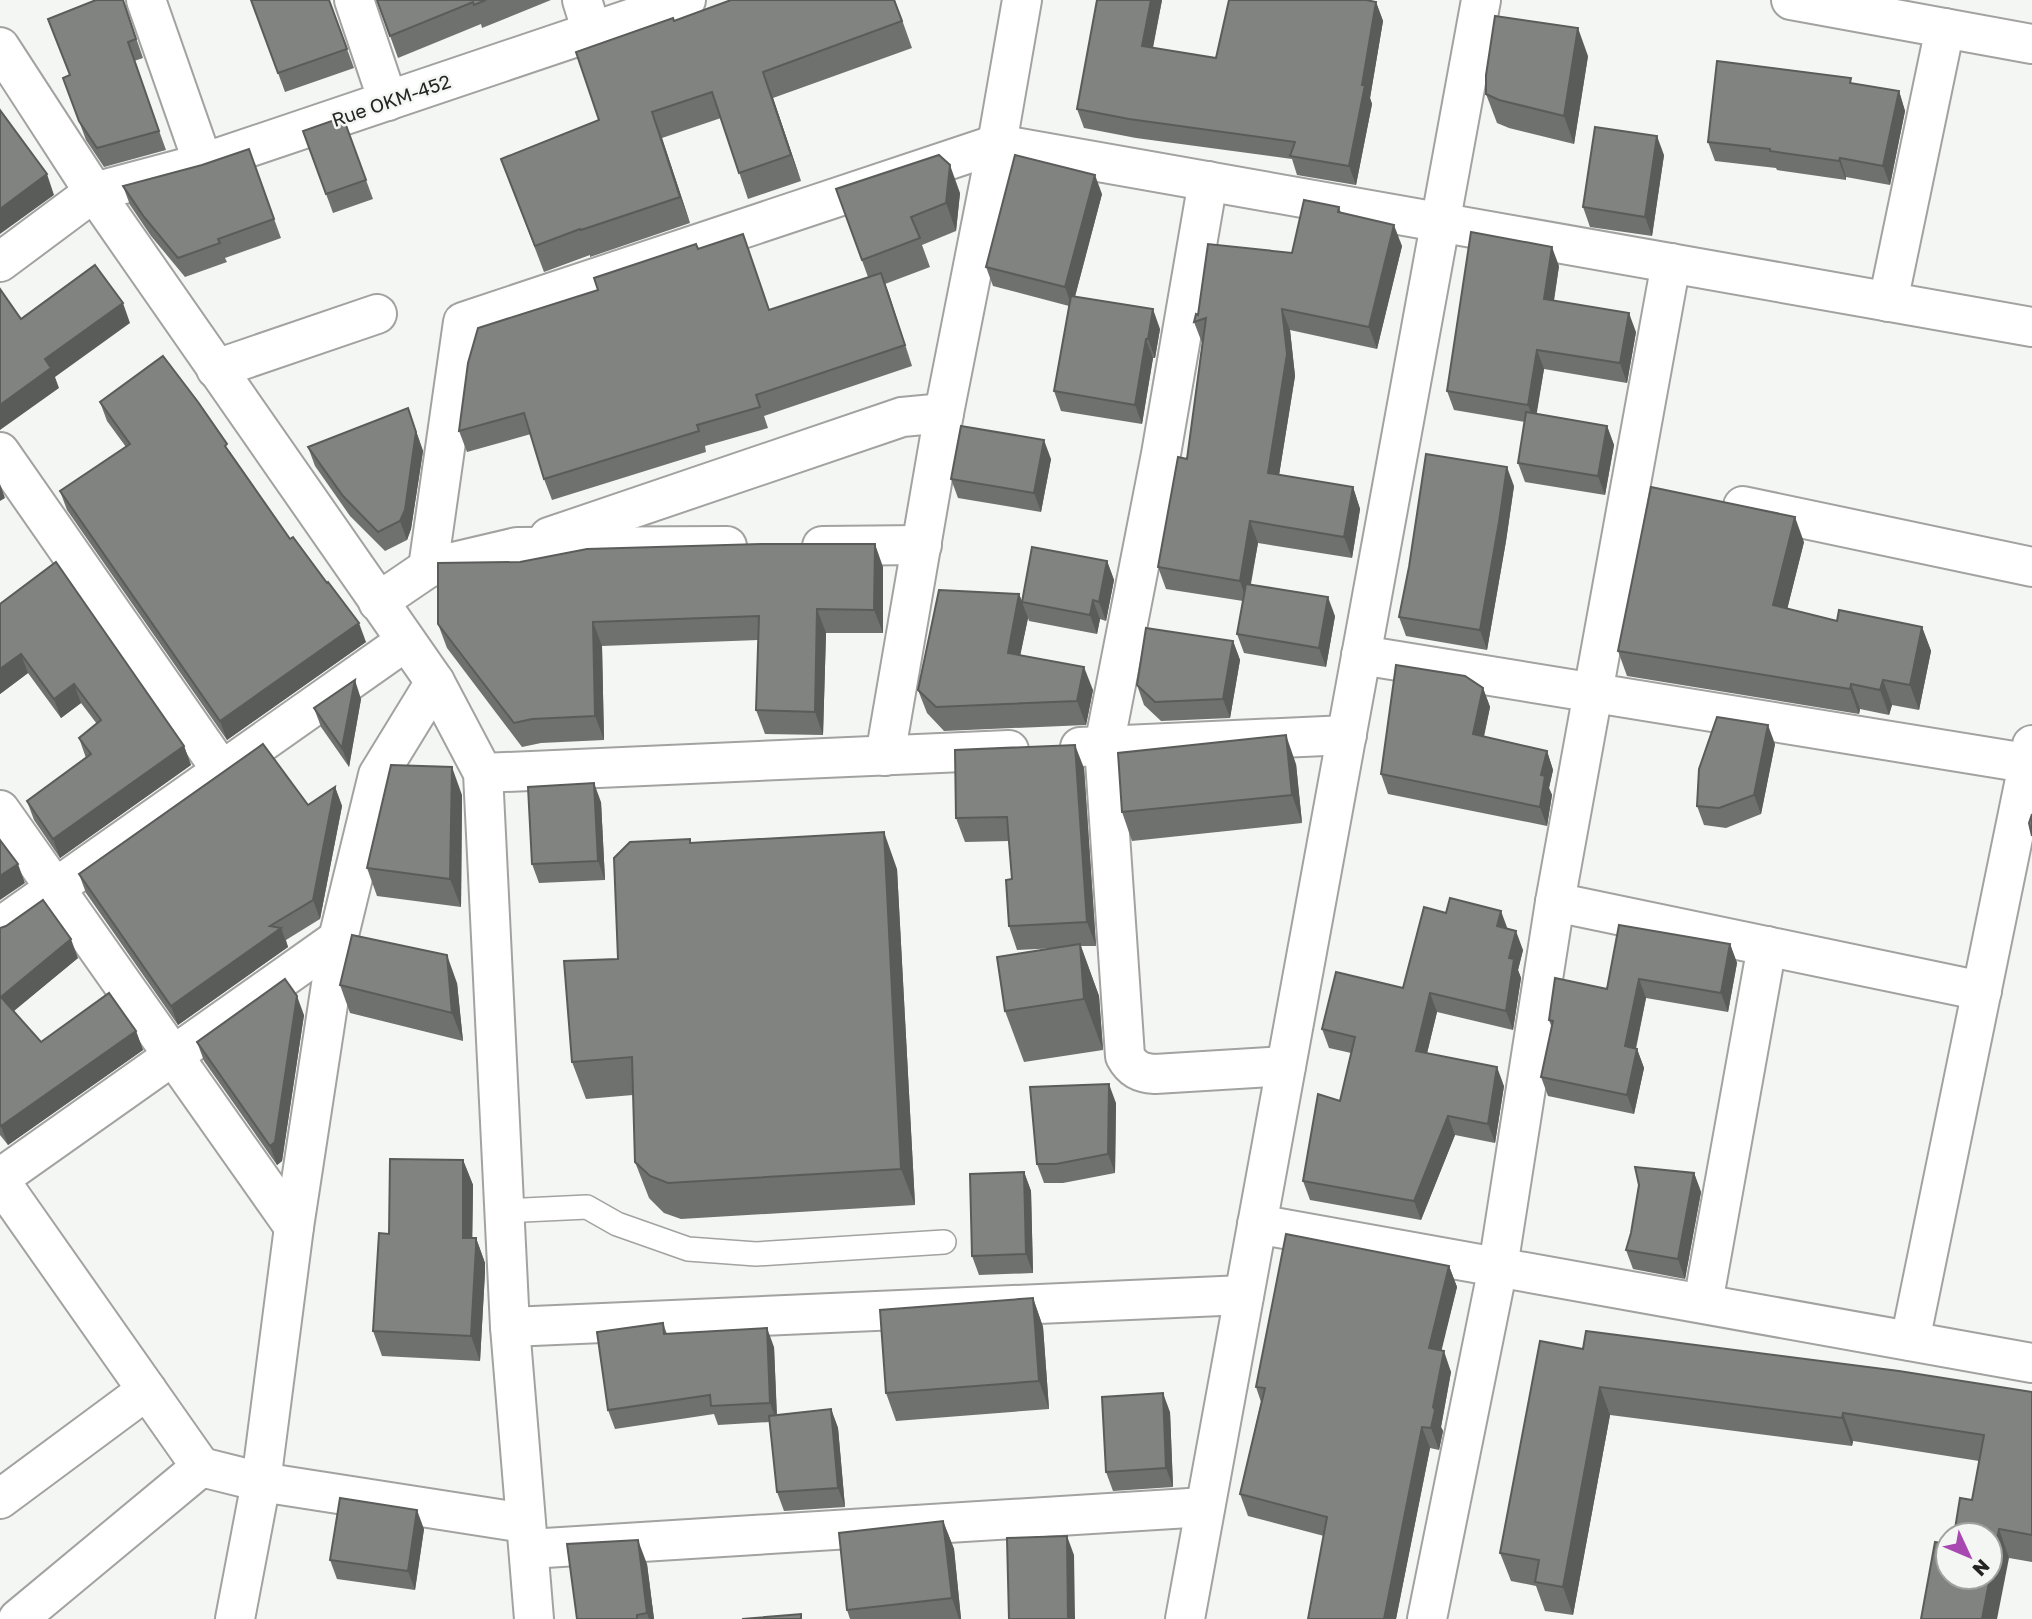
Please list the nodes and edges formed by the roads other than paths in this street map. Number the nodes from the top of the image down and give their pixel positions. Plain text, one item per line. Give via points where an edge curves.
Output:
1 (146, 0) edge
2 (354, 0) edge
3 (686, 0) edge
4 (1022, 0) edge
5 (1481, 0) edge
6 (1805, 1) edge
7 (587, 16) edge
8 (1945, 28) junction
9 (2032, 44) edge
10 (0, 47) edge
11 (388, 101) junction
12 (997, 144) junction
13 (203, 163) junction
14 (1208, 181) junction
15 (94, 192) junction
16 (1441, 222) junction
17 (0, 262) edge
18 (1671, 263) junction
19 (1888, 302) junction
20 (377, 314) dead end
21 (2032, 327) edge
22 (216, 369) junction
23 (944, 413) junction
24 (0, 452) edge
25 (1630, 483) junction
26 (1671, 491) edge
27 (1711, 499) edge
28 (922, 545) junction
29 (517, 547) junction
30 (2032, 567) edge
31 (428, 568) junction
32 (378, 601) junction
33 (406, 641) junction
34 (1362, 655) junction
35 (435, 682) junction
36 (1592, 692) junction
37 (1347, 735) junction
38 (1104, 746) junction
39 (885, 756) junction
40 (2031, 758) edge
41 (222, 771) junction
42 (483, 774) junction
43 (0, 810) edge
44 (55, 888) junction
45 (1555, 902) junction
46 (0, 927) edge
47 (338, 939) junction
48 (1767, 946) junction
49 (1982, 990) junction
50 (173, 1055) junction
51 (1286, 1066) junction
52 (0, 1180) edge
53 (505, 1211) junction
54 (1257, 1224) junction
55 (294, 1227) junction
56 (944, 1242) dead end
57 (1497, 1267) junction
58 (1244, 1294) junction
59 (1703, 1303) junction
60 (510, 1327) junction
61 (1910, 1341) junction
62 (2032, 1363) edge
63 (147, 1390) junction
64 (201, 1467) junction
65 (261, 1482) junction
66 (0, 1499) edge
67 (1205, 1507) junction
68 (527, 1536) junction
69 (18, 1619) edge
70 (235, 1619) edge
71 (534, 1619) edge
72 (1185, 1619) edge
73 (1427, 1619) edge

1 - 13 street
2 - 11 street
3 - 7 street, Rue OKM-452
4 - 12 street
5 - 16 street
6 - 8 street
7 - 11 street, Rue OKM-452
8 - 9 street
8 - 19 street
10 - 15 street
11 - 13 street, Rue OKM-452
12 - 14 street
12 - 23 street
12 - 31 street via 463,322
13 - 15 street, Rue OKM-452
14 - 16 street
14 - 38 street
15 - 17 street
15 - 22 street
16 - 18 street
16 - 34 street
18 - 19 street
18 - 25 street
19 - 21 street
20 - 22 street
22 - 32 street
23 - 28 street
23 - 29 street via 902,417
24 - 41 street
25 - 26 street
25 - 36 street
27 - 30 street
28 - 29 street
28 - 39 street
29 - 31 street
31 - 32 street
32 - 33 street
33 - 35 street
33 - 41 street
34 - 36 street
34 - 37 street
35 - 42 street
35 - 47 street via 378,775
36 - 40 street
36 - 45 street
37 - 38 street
37 - 51 street
38 - 39 street
38 - 51 street via 1125,1056 1130,1066 1155,1074
39 - 42 street
40 - 49 street
41 - 44 street
42 - 53 street
43 - 44 street
44 - 46 street
44 - 50 street
45 - 48 street
45 - 57 street
47 - 50 street
47 - 55 street
48 - 49 street
48 - 59 street
49 - 61 street
50 - 52 street
50 - 55 street
51 - 54 street
52 - 63 street
53 - 56 lane via 587,1207 617,1224 688,1249 757,1254
53 - 60 street
54 - 57 street
54 - 58 street
55 - 65 street
57 - 59 street
57 - 73 street
58 - 60 street
58 - 67 street
59 - 61 street
60 - 68 street
61 - 62 street
63 - 64 street
63 - 66 street
64 - 65 street
64 - 69 street
65 - 68 street
65 - 70 street
67 - 68 street
67 - 72 street
68 - 71 street

